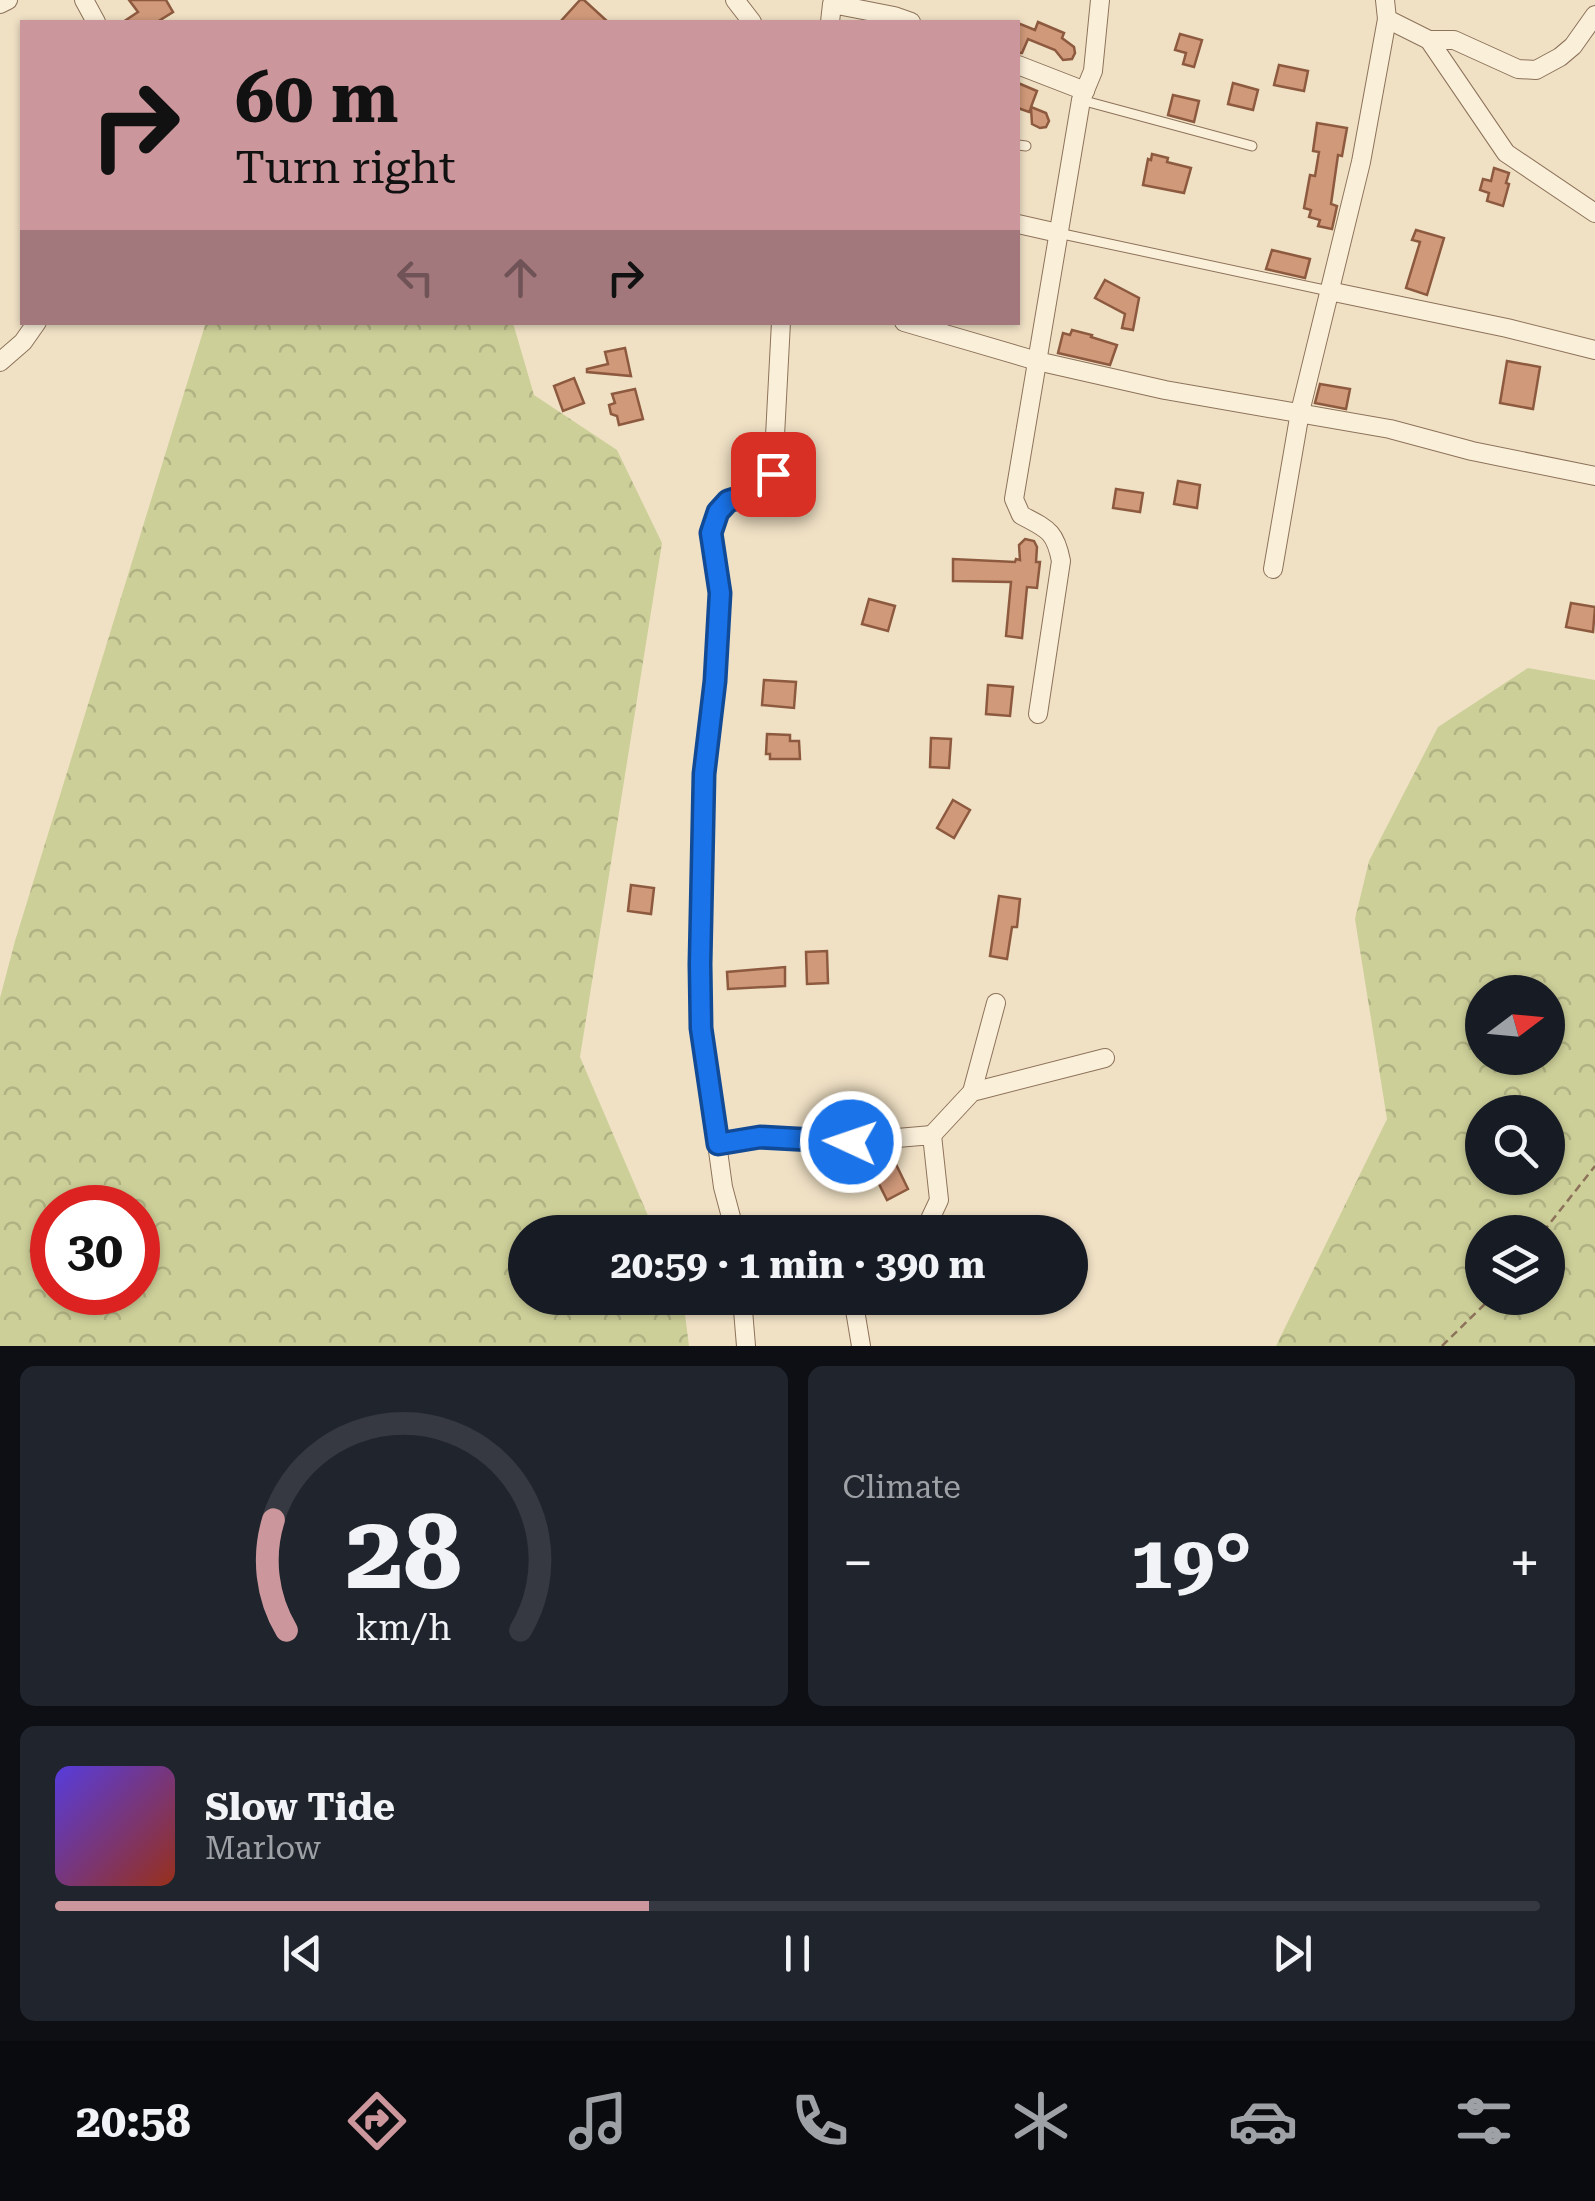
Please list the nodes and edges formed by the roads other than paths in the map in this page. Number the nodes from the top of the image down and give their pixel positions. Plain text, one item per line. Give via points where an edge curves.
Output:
1 (8, 0) edge
2 (735, 0) edge
3 (1100, 0) edge
4 (0, 4) edge
5 (1386, 9) edge
6 (1595, 14) edge
7 (751, 20) edge
8 (830, 20) edge
9 (905, 20) edge
10 (1428, 40) junction
11 (1020, 66) edge
12 (1083, 95) junction
13 (1252, 146) dead end
14 (1595, 213) edge
15 (1020, 224) edge
16 (1058, 233) junction
17 (1329, 291) junction
18 (35, 325) edge
19 (781, 325) edge
20 (914, 325) edge
21 (1595, 350) edge
22 (1037, 361) junction
23 (0, 362) edge
24 (1300, 412) junction
25 (1595, 476) edge
26 (1273, 569) dead end
27 (1038, 714) dead end
28 (996, 1003) dead end
29 (1105, 1058) dead end
30 (972, 1092) junction
31 (932, 1135) junction
32 (718, 1144) junction
33 (730, 1215) edge
34 (932, 1215) edge
35 (743, 1315) edge
36 (856, 1315) edge
37 (746, 1346) edge
38 (861, 1346) edge

1 - 4 street
2 - 7 street
3 - 12 street via 1093,71
5 - 10 street
5 - 17 street
6 - 10 street via 1573,46 1536,70 1518,69 1454,40
8 - 9 street via 832,4
10 - 14 street via 1506,153
11 - 12 street
12 - 13 lane
12 - 16 street
15 - 16 street
16 - 17 lane
16 - 22 street
17 - 21 street
17 - 24 street
18 - 23 street
19 - 32 street via 773,474 763,490 728,501 711,533 720,593 704,774 700,964 701,1028
20 - 22 street
22 - 24 street
22 - 27 street via 1014,498 1021,515 1049,530 1061,561
24 - 25 street
24 - 26 street
28 - 30 street
29 - 30 street
30 - 31 street
31 - 32 street via 851,1142 760,1137
31 - 34 street via 940,1200
32 - 33 street
35 - 37 street
36 - 38 street

